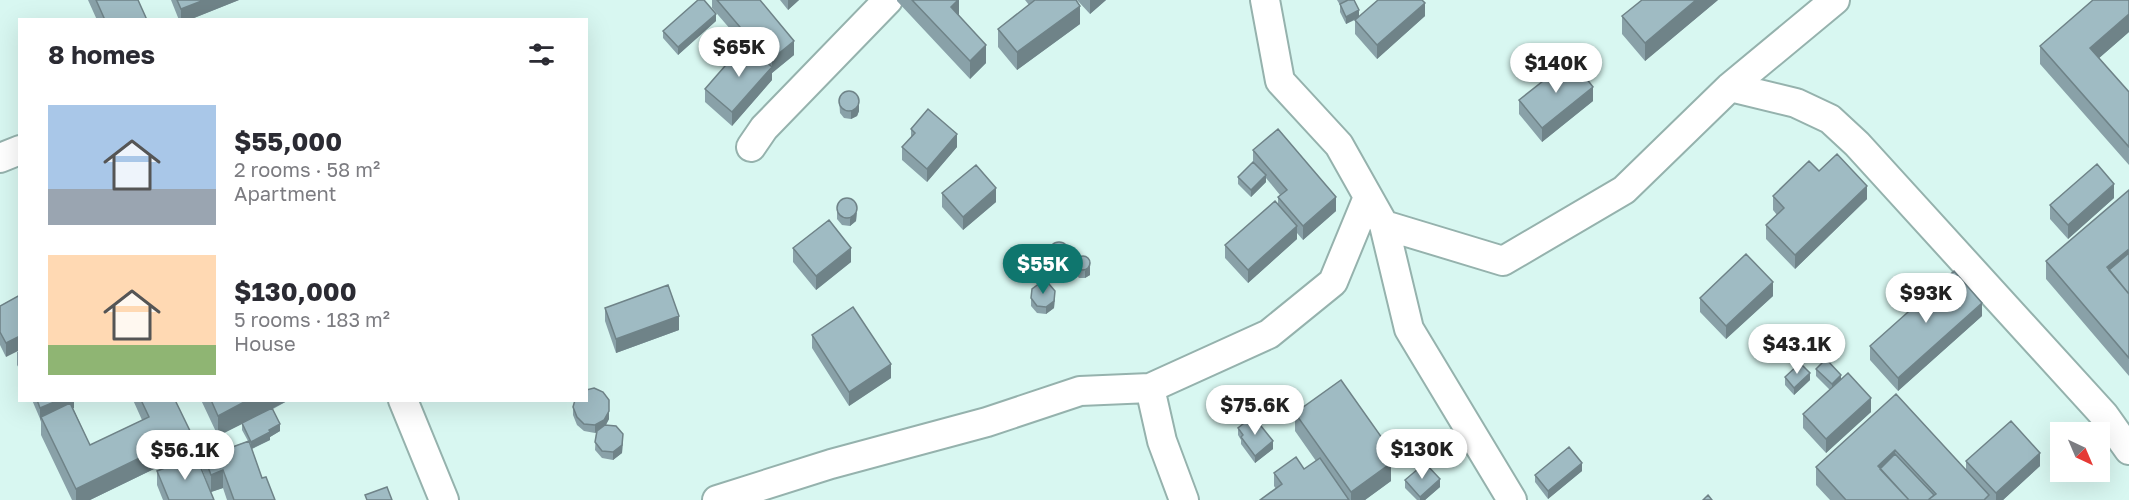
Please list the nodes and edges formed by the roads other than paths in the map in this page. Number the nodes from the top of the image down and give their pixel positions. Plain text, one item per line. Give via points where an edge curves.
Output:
1 (888, 0) edge
2 (1265, 0) edge
3 (1835, 0) edge
4 (1730, 87) junction
5 (751, 147) dead end
6 (18, 151) edge
7 (0, 158) edge
8 (1368, 197) junction
9 (1384, 225) junction
10 (1150, 388) junction
11 (404, 402) edge
12 (2129, 450) edge
13 (444, 500) edge
14 (717, 500) edge
15 (1184, 500) edge
16 (1512, 500) edge

1 - 5 street via 764,128
2 - 8 street via 1280,81 1339,145
3 - 4 street
4 - 9 street via 1624,190 1503,261
4 - 12 street via 1796,103 1830,119 2104,415
6 - 7 street
8 - 9 street
8 - 10 street via 1333,282 1269,334
9 - 16 street via 1409,329
10 - 14 street via 1080,391
10 - 15 street via 1162,441
11 - 13 street

